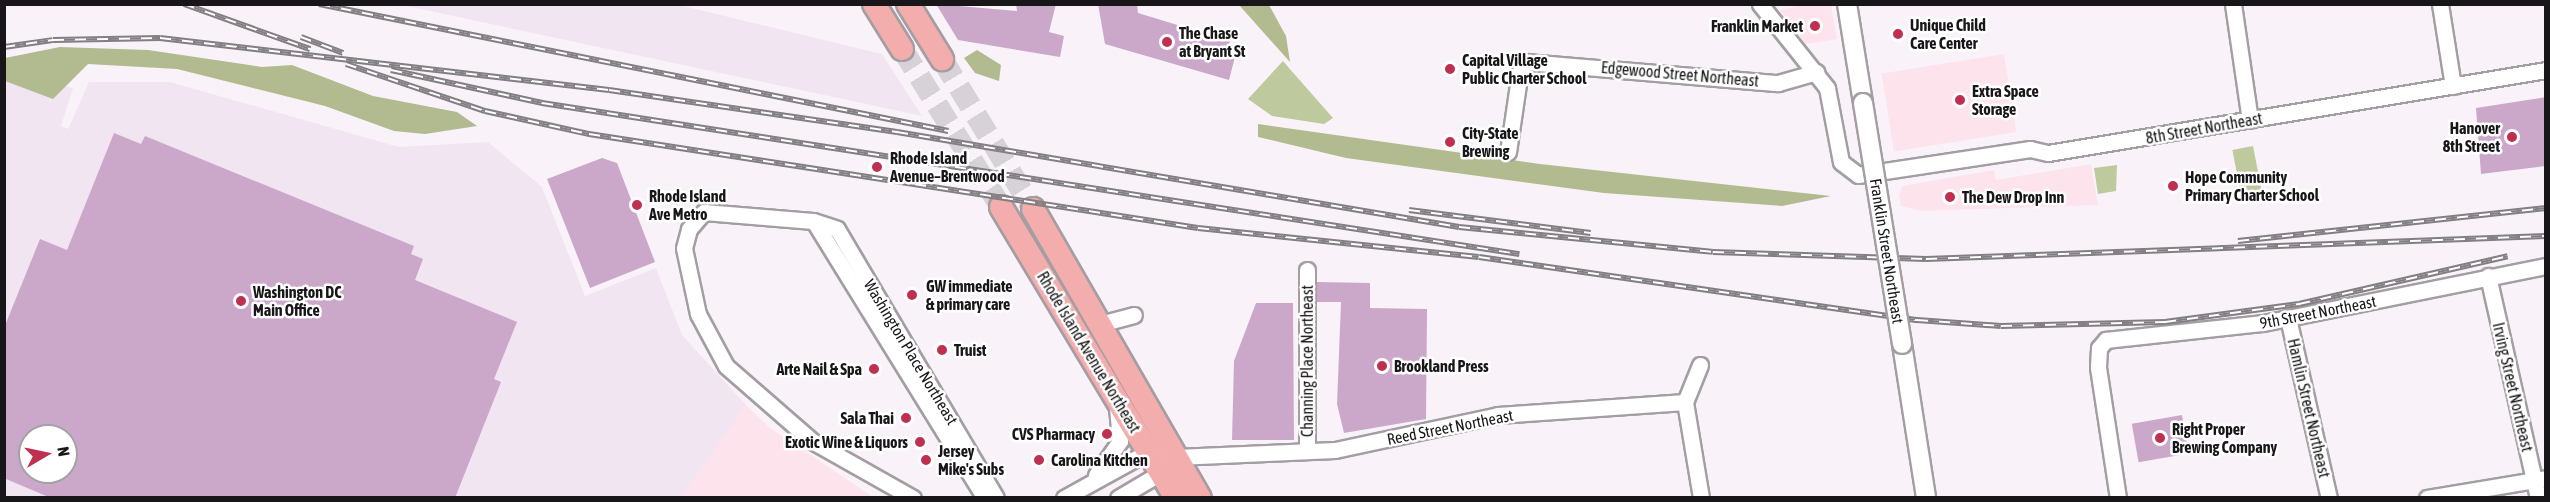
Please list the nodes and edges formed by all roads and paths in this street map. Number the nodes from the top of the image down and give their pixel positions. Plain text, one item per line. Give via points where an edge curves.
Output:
1 (874, 4) edge
2 (908, 4) edge
3 (1760, 4) edge
4 (1846, 4) edge
5 (2233, 4) edge
6 (2440, 4) edge
7 (902, 49) tunnel mouth
8 (942, 59) tunnel mouth
9 (2546, 70) edge
10 (1816, 72) junction
11 (2453, 86) junction
12 (2250, 120) junction
13 (1508, 152) dead end
14 (1001, 207) tunnel mouth
15 (1033, 209) tunnel mouth
16 (813, 221) junction
17 (2546, 266) edge
18 (1307, 270) dead end
19 (2488, 276) junction
20 (1134, 315) dead end
21 (2288, 318) junction
22 (1100, 324) junction
23 (1700, 365) dead end
24 (1110, 386) junction
25 (1684, 402) junction
26 (1149, 451) junction
27 (1307, 451) junction
28 (1169, 466) junction
29 (2540, 479) edge
30 (1082, 488) junction
31 (913, 498) edge
32 (985, 498) edge
33 (996, 498) edge
34 (1064, 498) edge
35 (1118, 498) edge
36 (1176, 498) edge
37 (1200, 498) edge
38 (1701, 498) edge
39 (1926, 498) edge
40 (2118, 498) edge
41 (2329, 498) edge
42 (2427, 498) edge
43 (2538, 498) edge

1 - 7 main road
2 - 8 main road
3 - 10 street
4 - 39 street, Franklin Street Northeast, bridge
5 - 12 street
6 - 11 street
9 - 11 street, 8th Street Northeast
10 - 12 street, 8th Street Northeast via 1829,93 1841,162 1863,175 2030,149 2048,153
10 - 13 street, Edgewood Street Northeast via 1778,83 1526,62 1520,71
11 - 12 street, 8th Street Northeast
14 - 24 main road, Rhode Island Avenue Northeast
15 - 22 main road, Rhode Island Avenue Northeast
16 - 31 street, Washington Place Northeast via 704,212 689,229 684,248 698,314 726,366 780,417 849,466
16 - 32 street, Washington Place Northeast via 830,240
16 - 33 street, Washington Place Northeast via 837,229
17 - 19 street, 9th Street Northeast
18 - 27 street, Channing Place Northeast
19 - 21 street, 9th Street Northeast
19 - 29 street, Irving Street Northeast
20 - 22 street
21 - 40 street, 9th Street Northeast via 2112,338 2097,356
21 - 41 street, Hamlin Street Northeast
22 - 28 main road, Rhode Island Avenue Northeast
23 - 25 street
24 - 26 main road, Rhode Island Avenue Northeast
24 - 30 street via 1120,441 1105,467
25 - 27 street, Reed Street Northeast via 1498,415 1353,448
25 - 38 street
26 - 28 main road, Rhode Island Avenue Northeast
26 - 30 street
27 - 28 street, Reed Street Northeast
28 - 35 street
28 - 36 main road, Rhode Island Avenue Northeast
28 - 37 main road, Rhode Island Avenue Northeast
29 - 42 street
29 - 43 street, Irving Street Northeast
30 - 34 street

